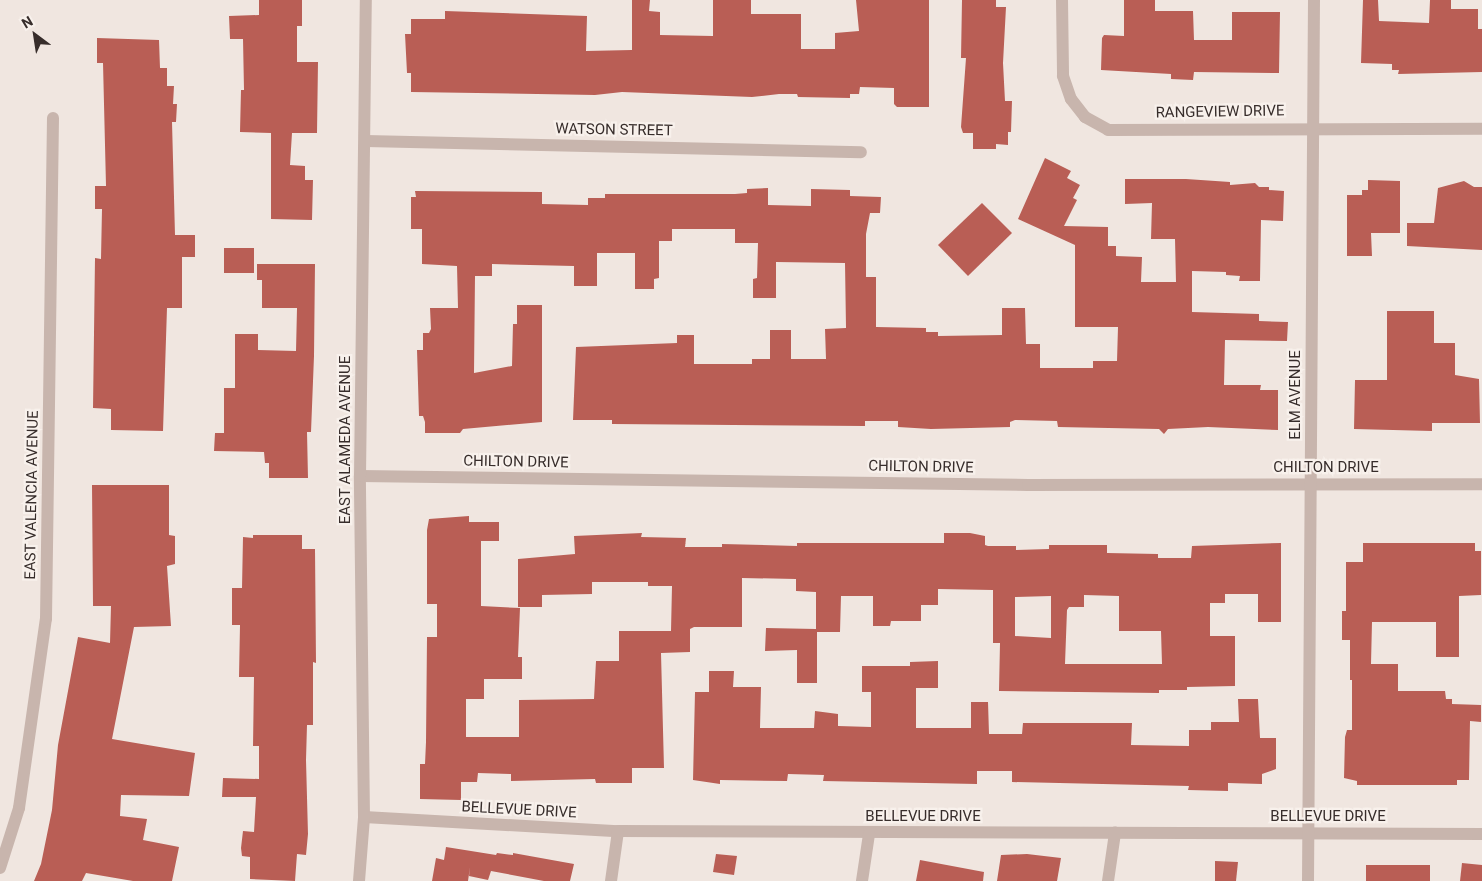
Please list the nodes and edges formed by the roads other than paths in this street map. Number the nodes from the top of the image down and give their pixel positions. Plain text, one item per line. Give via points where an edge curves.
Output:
1 (366, 0) edge
2 (1062, 0) edge
3 (1314, 0) edge
4 (53, 118) dead end
5 (1313, 127) junction
6 (1482, 128) edge
7 (366, 142) junction
8 (860, 152) dead end
9 (360, 476) junction
10 (1312, 484) junction
11 (1482, 484) edge
12 (364, 817) junction
13 (618, 831) junction
14 (1115, 833) junction
15 (869, 834) junction
16 (1309, 834) junction
17 (1482, 834) edge
18 (0, 868) edge
19 (359, 881) edge
20 (610, 881) edge
21 (862, 881) edge
22 (1108, 881) edge
23 (1308, 881) edge

1 - 7 street, EAST ALAMEDA AVENUE
2 - 5 street, RANGEVIEW DRIVE via 1064,76 1071,99 1085,117 1108,130
3 - 5 street, ELM AVENUE
4 - 18 street, EAST VALENCIA AVENUE via 46,619 19,808
5 - 6 street, RANGEVIEW DRIVE
5 - 10 street, ELM AVENUE
7 - 8 street, WATSON STREET
7 - 9 street, EAST ALAMEDA AVENUE
9 - 10 street, CHILTON DRIVE via 1028,485
9 - 12 street, EAST ALAMEDA AVENUE
10 - 11 street, CHILTON DRIVE
10 - 16 street, ELM AVENUE
12 - 13 street, BELLEVUE DRIVE
12 - 19 street, EAST ALAMEDA AVENUE
13 - 15 street, BELLEVUE DRIVE
13 - 20 street
14 - 15 street, BELLEVUE DRIVE
14 - 16 street, BELLEVUE DRIVE
14 - 22 street
15 - 21 street
16 - 17 street, BELLEVUE DRIVE
16 - 23 street, ELM AVENUE

